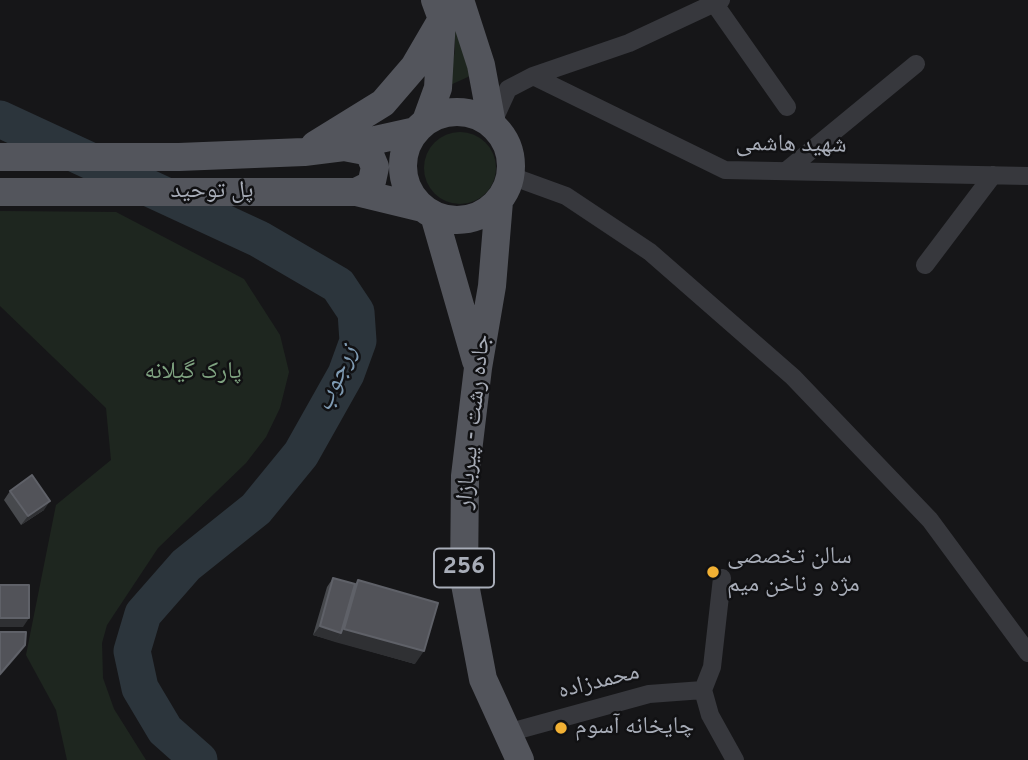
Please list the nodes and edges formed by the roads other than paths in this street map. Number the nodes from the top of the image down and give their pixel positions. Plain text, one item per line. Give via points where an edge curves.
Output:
1 (717, 2) edge
2 (446, 6) edge
3 (916, 65) dead end
4 (533, 76) junction
5 (787, 107) dead end
6 (492, 124) junction
7 (421, 126) junction
8 (344, 147) junction
9 (304, 152) junction
10 (2, 157) edge
11 (786, 171) junction
12 (993, 175) junction
13 (511, 176) junction
14 (1028, 176) edge
15 (0, 191) edge
16 (356, 192) junction
17 (499, 201) junction
18 (428, 212) junction
19 (925, 265) dead end
20 (478, 368) junction
21 (722, 578) dead end
22 (1028, 653) edge
23 (703, 690) junction
24 (508, 733) junction
25 (520, 760) edge
26 (735, 760) edge

1 - 4 street via 629,43
1 - 5 street
2 - 6 main road via 481,65
2 - 7 main road via 438,88
2 - 9 main road via 414,67 383,103
3 - 11 street
4 - 6 street via 508,89
4 - 11 street, شهید هاشمی via 725,170
6 - 7 main road via 453,112
6 - 13 main road via 509,148
7 - 8 main road, پل توحید
7 - 18 main road via 408,143 403,171 413,197
8 - 9 main road, پل توحید
8 - 16 main road via 365,151 375,167 368,186
9 - 10 main road, پل توحید
11 - 12 street, شهید هاشمی
12 - 14 street, شهید هاشمی
12 - 19 street
13 - 17 main road, 256
13 - 22 street via 566,196 650,252 793,377 930,520
15 - 16 main road, پل توحید
16 - 18 main road, پل توحید
17 - 18 main road via 489,211 462,220
17 - 20 main road, جاده رشت - پیربازار / 256 via 492,286
18 - 20 main road
20 - 24 main road, جاده رشت - پیربازار / 256 via 465,476 464,579 484,680
21 - 23 street via 712,667
23 - 24 street, محمدزاده via 649,694
23 - 26 street via 710,715
24 - 25 main road, جاده رشت - پیربازار / 256

